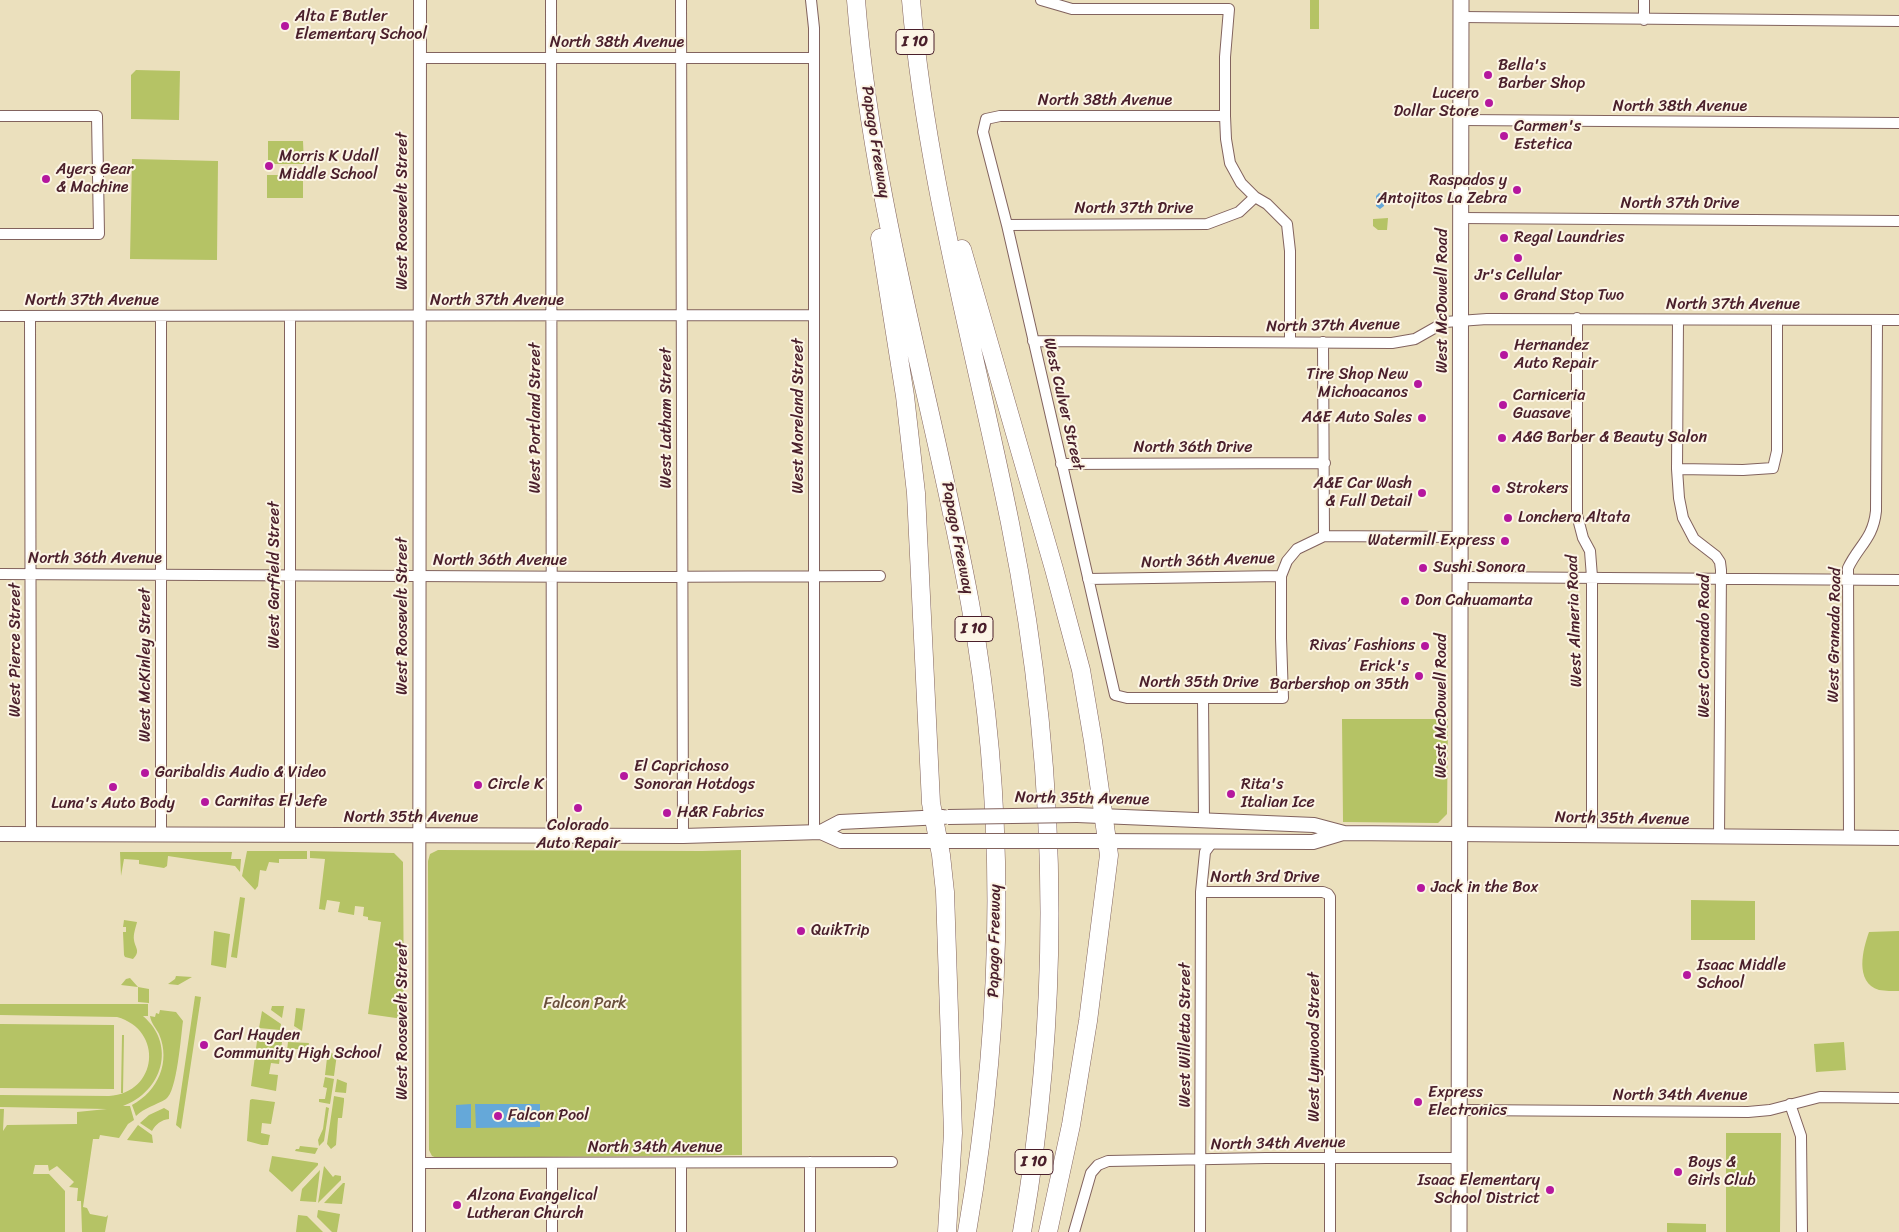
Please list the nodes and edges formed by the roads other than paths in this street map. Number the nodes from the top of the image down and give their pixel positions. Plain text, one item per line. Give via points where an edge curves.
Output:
1 (420, 0) edge
2 (551, 0) edge
3 (681, 0) edge
4 (811, 0) edge
5 (856, 0) edge
6 (911, 0) edge
7 (1041, 0) edge
8 (1461, 0) edge
9 (1644, 0) edge
10 (1461, 17) junction
11 (1644, 20) junction
12 (1899, 21) edge
13 (859, 34) junction
14 (420, 58) junction
15 (551, 58) junction
16 (680, 58) junction
17 (814, 58) junction
18 (921, 83) junction
19 (0, 116) edge
20 (1225, 116) junction
21 (986, 119) joint
22 (1461, 120) junction
23 (1899, 124) edge
24 (1255, 197) junction
25 (1461, 218) junction
26 (1899, 221) edge
27 (1006, 225) junction
28 (0, 234) edge
29 (813, 315) junction
30 (0, 316) edge
31 (30, 316) junction
32 (161, 316) junction
33 (290, 316) junction
34 (418, 316) junction
35 (551, 316) junction
36 (682, 316) junction
37 (1577, 318) junction
38 (1461, 320) junction
39 (1678, 320) junction
40 (1777, 320) junction
41 (1876, 320) junction
42 (1899, 320) edge
43 (1033, 341) junction
44 (1290, 341) junction
45 (1323, 342) junction
46 (1325, 463) junction
47 (1061, 464) junction
48 (1676, 469) junction
49 (1324, 536) junction
50 (1460, 537) junction
51 (0, 574) edge
52 (30, 574) junction
53 (160, 575) junction
54 (290, 575) junction
55 (420, 576) junction
56 (551, 576) junction
57 (682, 576) junction
58 (880, 576) dead end
59 (1281, 576) junction
60 (814, 577) junction
61 (1460, 577) junction
62 (1592, 577) junction
63 (1721, 578) junction
64 (1088, 579) junction
65 (1849, 579) junction
66 (1899, 580) edge
67 (1115, 695) joint
68 (1203, 698) junction
69 (1098, 815) junction
70 (941, 817) junction
71 (1204, 820) junction
72 (818, 832) junction
73 (1344, 832) junction
74 (0, 834) edge
75 (161, 834) junction
76 (1460, 834) junction
77 (31, 835) junction
78 (290, 835) junction
79 (420, 835) junction
80 (552, 836) junction
81 (683, 836) junction
82 (1592, 836) junction
83 (1719, 838) junction
84 (1849, 838) junction
85 (1899, 838) edge
86 (944, 840) junction
87 (1099, 841) junction
88 (1213, 841) junction
89 (1201, 892) junction
90 (1328, 894) joint
91 (1899, 1098) edge
92 (1790, 1104) junction
93 (1460, 1110) junction
94 (1330, 1158) junction
95 (1460, 1158) junction
96 (1200, 1160) junction
97 (810, 1162) junction
98 (892, 1162) dead end
99 (419, 1163) junction
100 (552, 1163) junction
101 (681, 1163) junction
102 (419, 1232) edge
103 (552, 1232) edge
104 (681, 1232) edge
105 (810, 1232) edge
106 (947, 1232) edge
107 (967, 1232) edge
108 (1022, 1232) edge
109 (1048, 1232) edge
110 (1074, 1232) edge
111 (1200, 1232) edge
112 (1330, 1232) edge
113 (1460, 1232) edge
114 (1802, 1232) edge

1 - 14 street, West Roosevelt Street
2 - 15 street, West Portland Street
3 - 16 street, West Latham Street
4 - 17 street, West Moreland Street
5 - 13 highway, Papago Freeway / I 10
6 - 18 highway, I 10
7 - 20 street via 1072,8 1229,9
8 - 10 main road, West McDowell Road
9 - 11 street
10 - 11 street
10 - 22 main road, West McDowell Road
11 - 12 street
13 - 70 highway via 869,169 916,493 930,803
13 - 107 highway, Papago Freeway / I 10 via 884,200 970,605 990,757 996,863 995,988 985,1105
14 - 15 street, North 38th Avenue
14 - 34 street, West Roosevelt Street
15 - 16 street, North 38th Avenue
15 - 35 street, West Portland Street
16 - 17 street, North 38th Avenue
16 - 36 street, West Latham Street
17 - 29 street, West Moreland Street
18 - 69 highway via 982,322 1081,670
18 - 108 highway, I 10 via 951,249 1010,523 1030,634 1042,731 1049,844 1048,976 1033,1172
19 - 28 street via 97,116 99,234
20 - 21 street, North 38th Avenue via 1000,116
20 - 24 street via 1230,162 1241,183
21 - 27 street, West Culver Street via 982,132
22 - 23 street, North 38th Avenue
22 - 25 main road, West McDowell Road
24 - 27 street, North 37th Drive via 1239,212 1207,224
24 - 44 street via 1287,224
25 - 26 street, North 37th Drive
25 - 38 main road, West McDowell Road
27 - 43 street, West Culver Street
29 - 36 street, North 37th Avenue
29 - 60 street, West Moreland Street
30 - 31 street, North 37th Avenue
31 - 32 street, North 37th Avenue
31 - 52 street, West Pierce Street
32 - 33 street, North 37th Avenue
32 - 53 street, West McKinley Street
33 - 34 street, North 37th Avenue
33 - 54 street, West Garfield Street
34 - 35 street, North 37th Avenue
34 - 55 street, West Roosevelt Street
35 - 36 street, North 37th Avenue
35 - 56 street, West Portland Street
36 - 57 street, West Latham Street
37 - 38 street, North 37th Avenue
37 - 39 street, North 37th Avenue
37 - 62 street, West Almeria Road via 1577,515 1590,551
38 - 45 street, North 37th Avenue via 1445,322 1404,342
38 - 50 main road, West McDowell Road
39 - 40 street, North 37th Avenue
39 - 48 street, West Coronado Road
40 - 41 street, North 37th Avenue
40 - 48 street via 1778,451 1773,468
41 - 42 street, North 37th Avenue
41 - 65 street, West Granada Road via 1876,511 1872,531 1848,568
43 - 44 street, North 37th Avenue
43 - 47 street, West Culver Street
44 - 45 street, North 37th Avenue
45 - 46 street
46 - 47 street, North 36th Drive
46 - 49 street
47 - 64 street, West Culver Street
48 - 63 street, West Coronado Road via 1683,518 1694,539 1720,562
49 - 50 street, North 36th Avenue
49 - 59 street, North 36th Avenue via 1296,549
50 - 61 main road, West McDowell Road
51 - 52 street, North 36th Avenue
52 - 53 street, North 36th Avenue
52 - 77 street, West Pierce Street
53 - 54 street, North 36th Avenue
53 - 75 street, West McKinley Street
54 - 55 street, North 36th Avenue
54 - 78 street, West Garfield Street
55 - 56 street, North 36th Avenue
55 - 79 street, West Roosevelt Street
56 - 57 street, North 36th Avenue
56 - 80 street, West Portland Street
57 - 60 street, North 36th Avenue
57 - 81 street, West Latham Street
58 - 60 street, North 36th Avenue
59 - 64 street, North 36th Avenue
59 - 68 street, North 35th Drive via 1283,698
60 - 72 street, West Moreland Street
61 - 62 street
61 - 76 main road, West McDowell Road
62 - 63 street
62 - 82 street, West Almeria Road
63 - 65 street
63 - 83 street, West Coronado Road
64 - 67 street, West Culver Street
65 - 66 street
65 - 84 street, West Granada Road
67 - 68 street, North 35th Drive via 1127,698
68 - 71 street
69 - 70 main road, North 35th Avenue, bridge
69 - 71 main road, North 35th Avenue
69 - 87 highway
70 - 72 main road, North 35th Avenue via 840,822
70 - 86 highway
71 - 73 main road, North 35th Avenue via 1314,825
72 - 81 main road, North 35th Avenue
72 - 86 main road, North 35th Avenue via 841,841
73 - 76 main road, North 35th Avenue
73 - 88 main road, North 35th Avenue via 1313,842
74 - 77 main road, North 35th Avenue
75 - 77 main road, North 35th Avenue
75 - 78 main road, North 35th Avenue
76 - 82 main road, North 35th Avenue
76 - 93 main road, West McDowell Road
78 - 79 main road, North 35th Avenue
79 - 80 main road, North 35th Avenue
79 - 99 street, West Roosevelt Street
80 - 81 main road, North 35th Avenue
82 - 83 main road, North 35th Avenue
83 - 84 main road, North 35th Avenue
84 - 85 main road, North 35th Avenue
86 - 87 main road, North 35th Avenue, bridge
86 - 106 highway via 953,1133
87 - 88 main road, North 35th Avenue
87 - 109 highway via 1109,855 1088,1021 1071,1125
88 - 89 street, West Willetta Street via 1205,852
89 - 90 street, North 3rd Drive
89 - 96 street, West Willetta Street
90 - 94 street, West Lynwood Street
91 - 92 street, North 34th Avenue via 1820,1097
92 - 93 street, North 34th Avenue via 1748,1112
92 - 114 street via 1801,1136
93 - 95 main road, West McDowell Road
94 - 95 street, North 34th Avenue
94 - 96 street, North 34th Avenue
94 - 112 street, West Lynwood Street
95 - 113 main road, West McDowell Road
96 - 110 street, North 34th Avenue via 1108,1161 1098,1165 1092,1173
96 - 111 street, West Willetta Street
97 - 98 street, North 34th Avenue
97 - 101 street, North 34th Avenue
97 - 105 street
99 - 100 street, North 34th Avenue
99 - 102 street, West Roosevelt Street
100 - 101 street, North 34th Avenue
100 - 103 street
101 - 104 street

